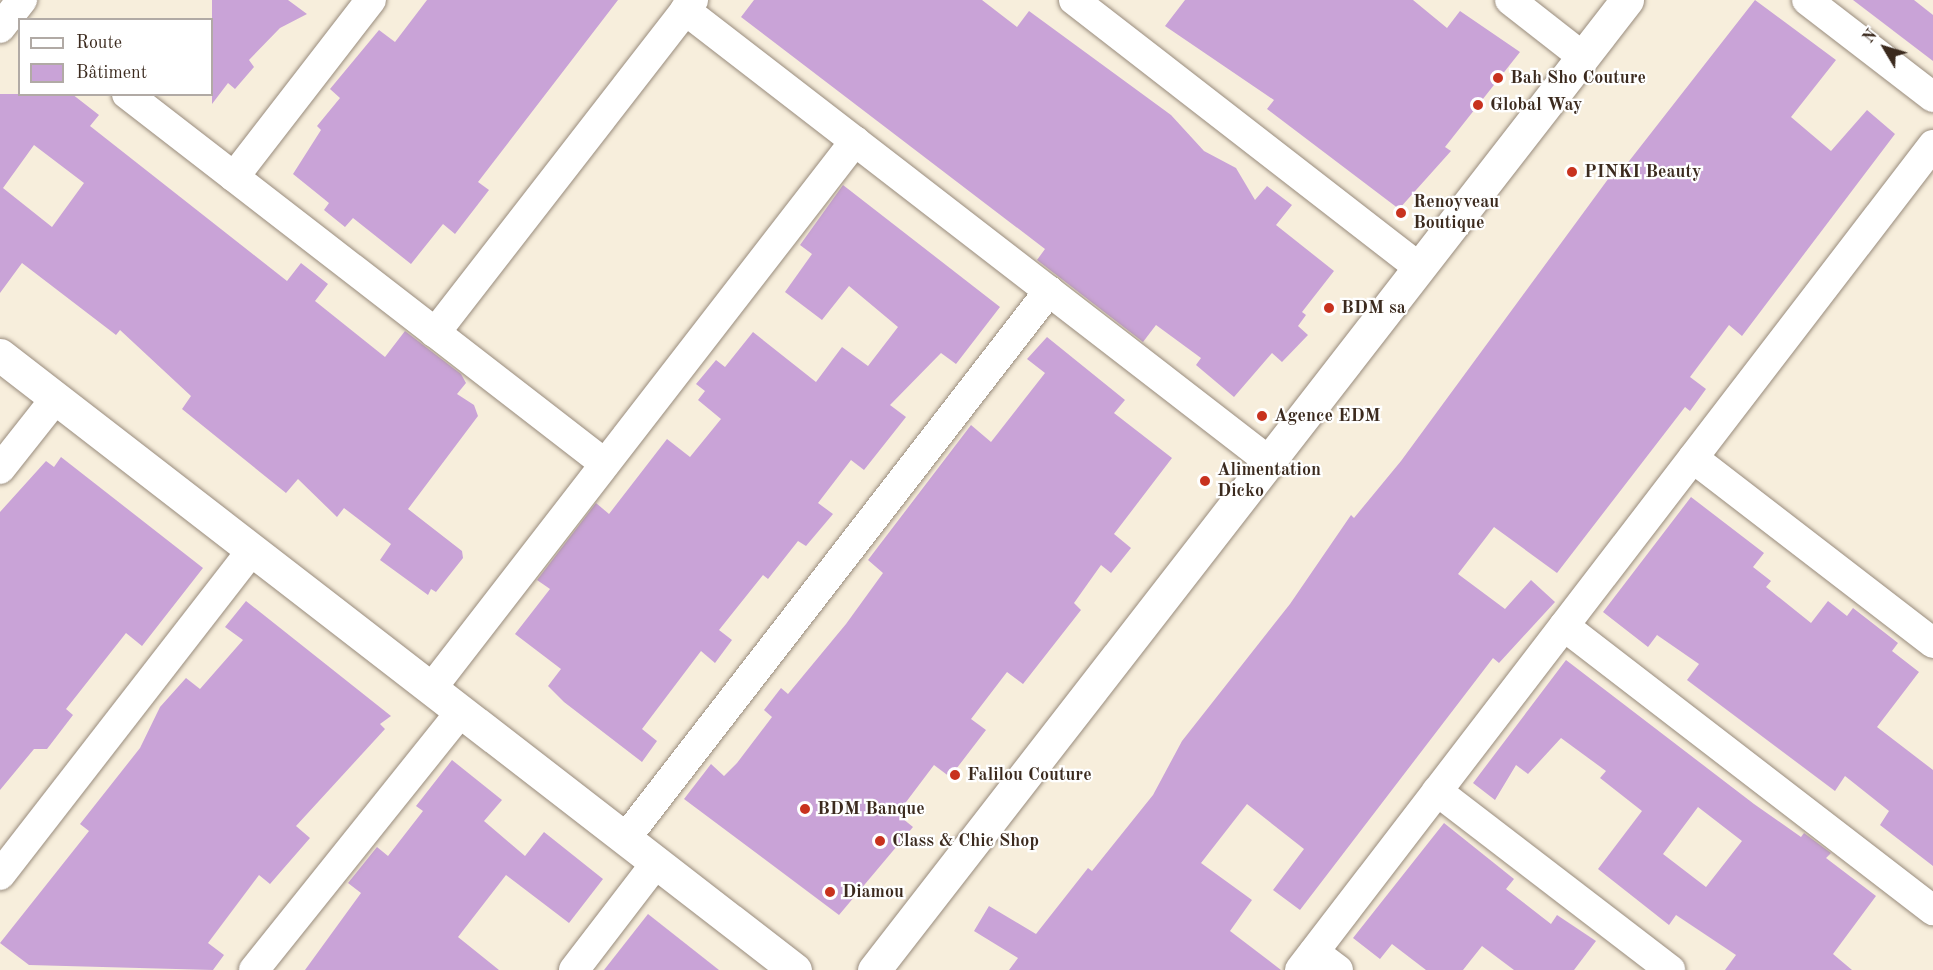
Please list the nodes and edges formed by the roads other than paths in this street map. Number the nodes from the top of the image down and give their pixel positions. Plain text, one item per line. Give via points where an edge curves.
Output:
1 (371, 0) edge
2 (1074, 0) edge
3 (1510, 0) edge
4 (1627, 0) edge
5 (1807, 0) edge
6 (689, 5) edge
7 (1583, 57) junction
8 (130, 96) edge
9 (1933, 97) edge
10 (855, 141) junction
11 (1933, 145) edge
12 (234, 177) junction
13 (1420, 268) junction
14 (1048, 291) junction
15 (435, 333) junction
16 (0, 355) edge
17 (56, 398) junction
18 (1693, 458) junction
19 (1270, 462) junction
20 (605, 464) junction
21 (0, 469) edge
22 (252, 550) junction
23 (1564, 626) junction
24 (1933, 643) edge
25 (431, 689) junction
26 (460, 712) junction
27 (1437, 791) junction
28 (625, 839) junction
29 (656, 863) junction
30 (0, 875) edge
31 (933, 897) junction
32 (1933, 910) edge
33 (1307, 961) edge
34 (254, 970) edge
35 (574, 970) edge
36 (795, 970) edge
37 (874, 970) edge
38 (890, 970) edge
39 (1338, 970) edge
40 (1670, 970) edge

1 - 12 street
2 - 13 street
3 - 7 street
4 - 7 main road
5 - 9 street
6 - 10 street
6 - 15 street
7 - 13 main road
8 - 12 street
10 - 14 street
10 - 20 street
11 - 18 street
12 - 15 street
13 - 19 main road
14 - 19 street
14 - 28 street
15 - 20 street
16 - 17 main road
17 - 21 street
17 - 22 main road
18 - 23 street
18 - 24 street
19 - 31 main road
20 - 25 street
22 - 25 main road
22 - 30 street
23 - 27 street
23 - 32 street
25 - 26 main road
26 - 28 main road
26 - 34 street
27 - 33 street
27 - 40 street
28 - 29 main road
29 - 35 street
29 - 36 main road
31 - 37 main road
31 - 38 main road
33 - 39 street

